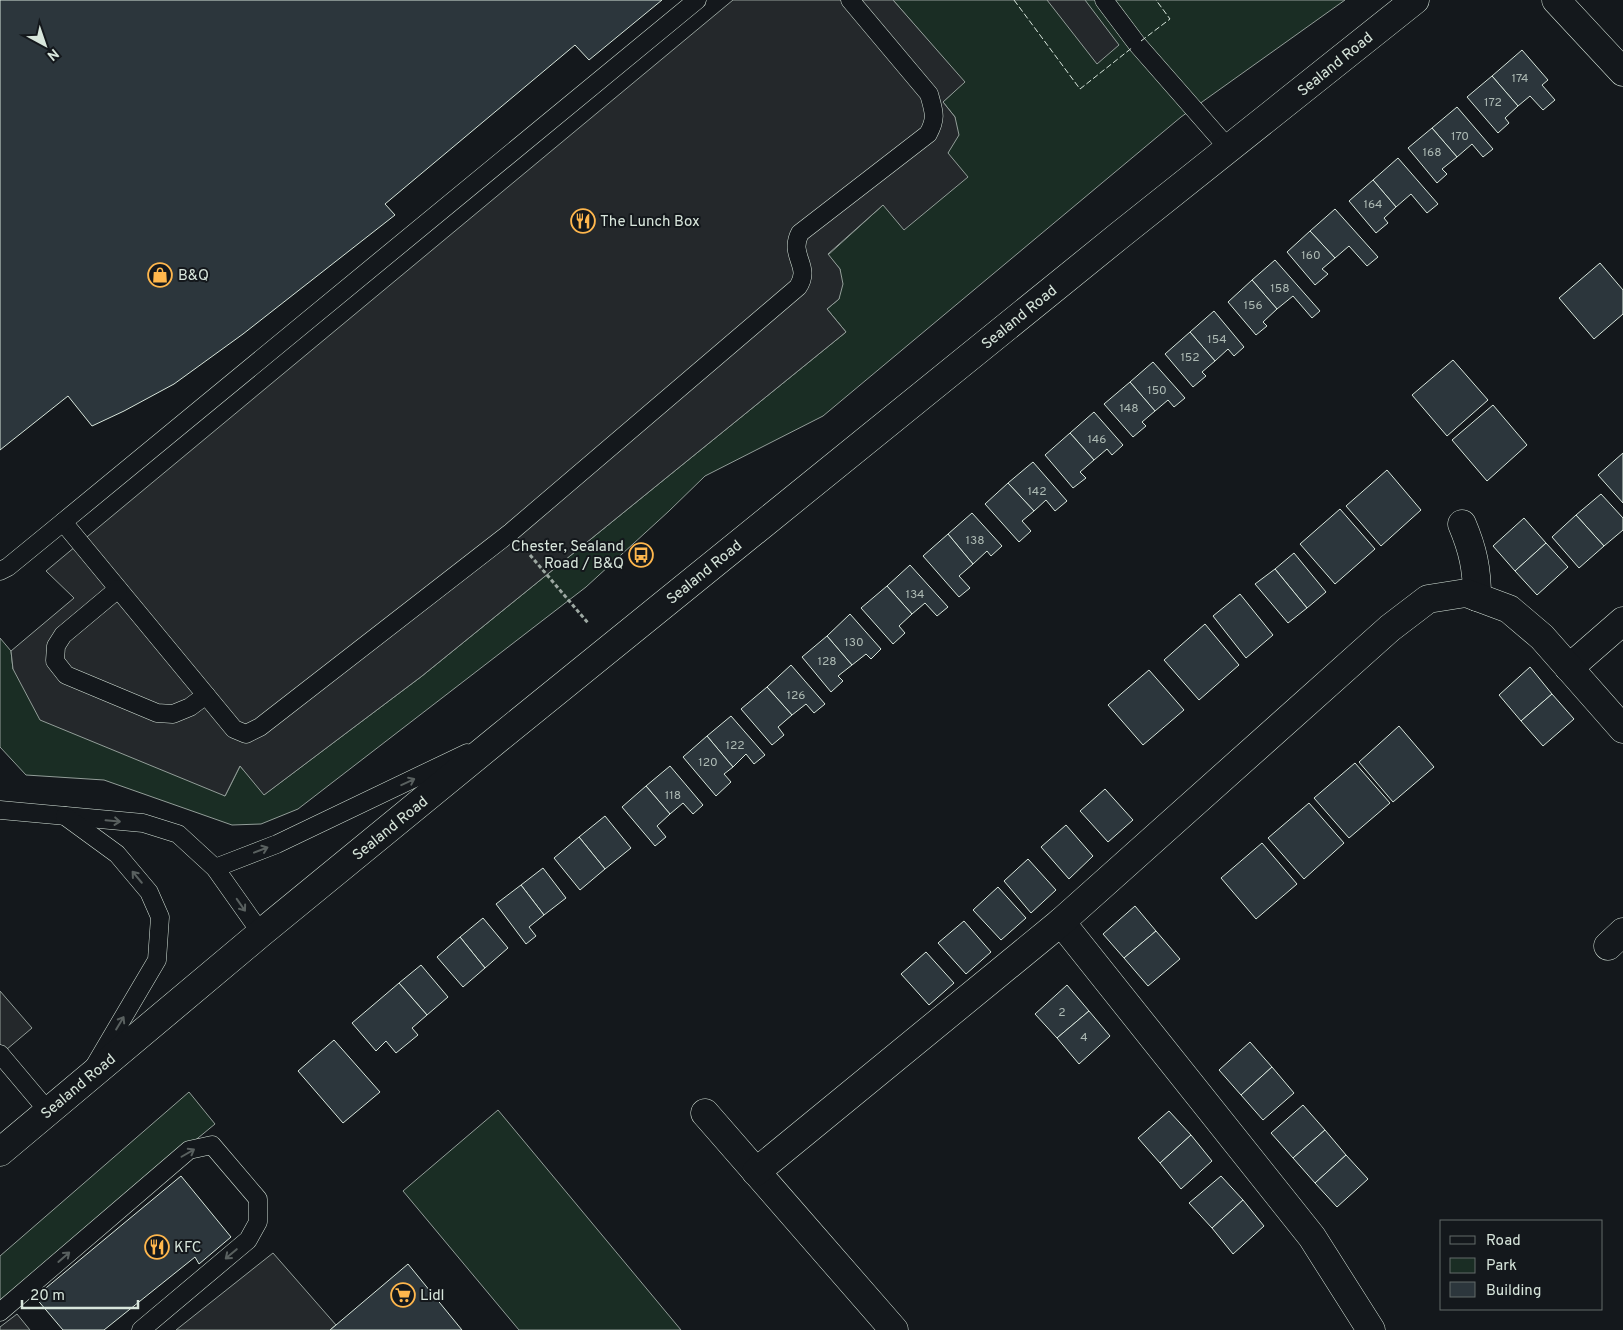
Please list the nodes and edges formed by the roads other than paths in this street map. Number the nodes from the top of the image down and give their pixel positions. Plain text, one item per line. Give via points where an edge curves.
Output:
1 (698, 0) edge
2 (850, 0) edge
3 (1104, 0) edge
4 (1415, 0) edge
5 (1556, 0) edge
6 (1623, 72) edge
7 (1229, 150) junction
8 (63, 522) junction
9 (1462, 524) dead end
10 (0, 571) edge
11 (118, 589) junction
12 (1477, 597) junction
13 (1623, 622) edge
14 (1569, 668) junction
15 (206, 695) junction
16 (1623, 729) edge
17 (499, 738) junction
18 (0, 810) edge
19 (65, 816) junction
20 (215, 868) junction
21 (1061, 922) junction
22 (262, 933) junction
23 (0, 1054) edge
24 (86, 1080) junction
25 (48, 1111) junction
26 (705, 1113) dead end
27 (0, 1152) edge
28 (756, 1172) junction
29 (0, 1312) edge
30 (141, 1330) edge
31 (894, 1330) edge
32 (1371, 1330) edge

1 - 8 lane
2 - 15 lane via 928,94 934,123 928,134 800,233 795,249 804,279 798,287 511,532 260,727 246,734 234,729
3 - 7 lane via 1137,44
4 - 7 street, Sealand Road
5 - 6 street
7 - 17 street, Sealand Road
8 - 10 lane
8 - 11 lane
9 - 12 street via 1475,561
11 - 15 lane
11 - 15 lane via 63,635 56,646 55,661 66,675 157,713 173,714
12 - 14 street via 1509,609 1542,637
12 - 21 street via 1466,593 1428,599 1390,628
13 - 14 street
14 - 16 street
20 -> 17 lane via 276,844
17 - 22 street, Sealand Road
18 - 19 lane
19 -> 20 lane via 144,823 178,834
24 -> 19 lane via 158,960 160,917 149,892 117,854
20 -> 22 lane
21 - 28 street
21 - 32 street via 1312,1238
22 - 24 street, Sealand Road
23 - 25 lane
24 - 25 street, Sealand Road
25 - 27 street, Sealand Road
26 - 28 street
28 - 31 street
29 -> 30 lane via 189,1150 212,1145 258,1199 258,1222 248,1240

